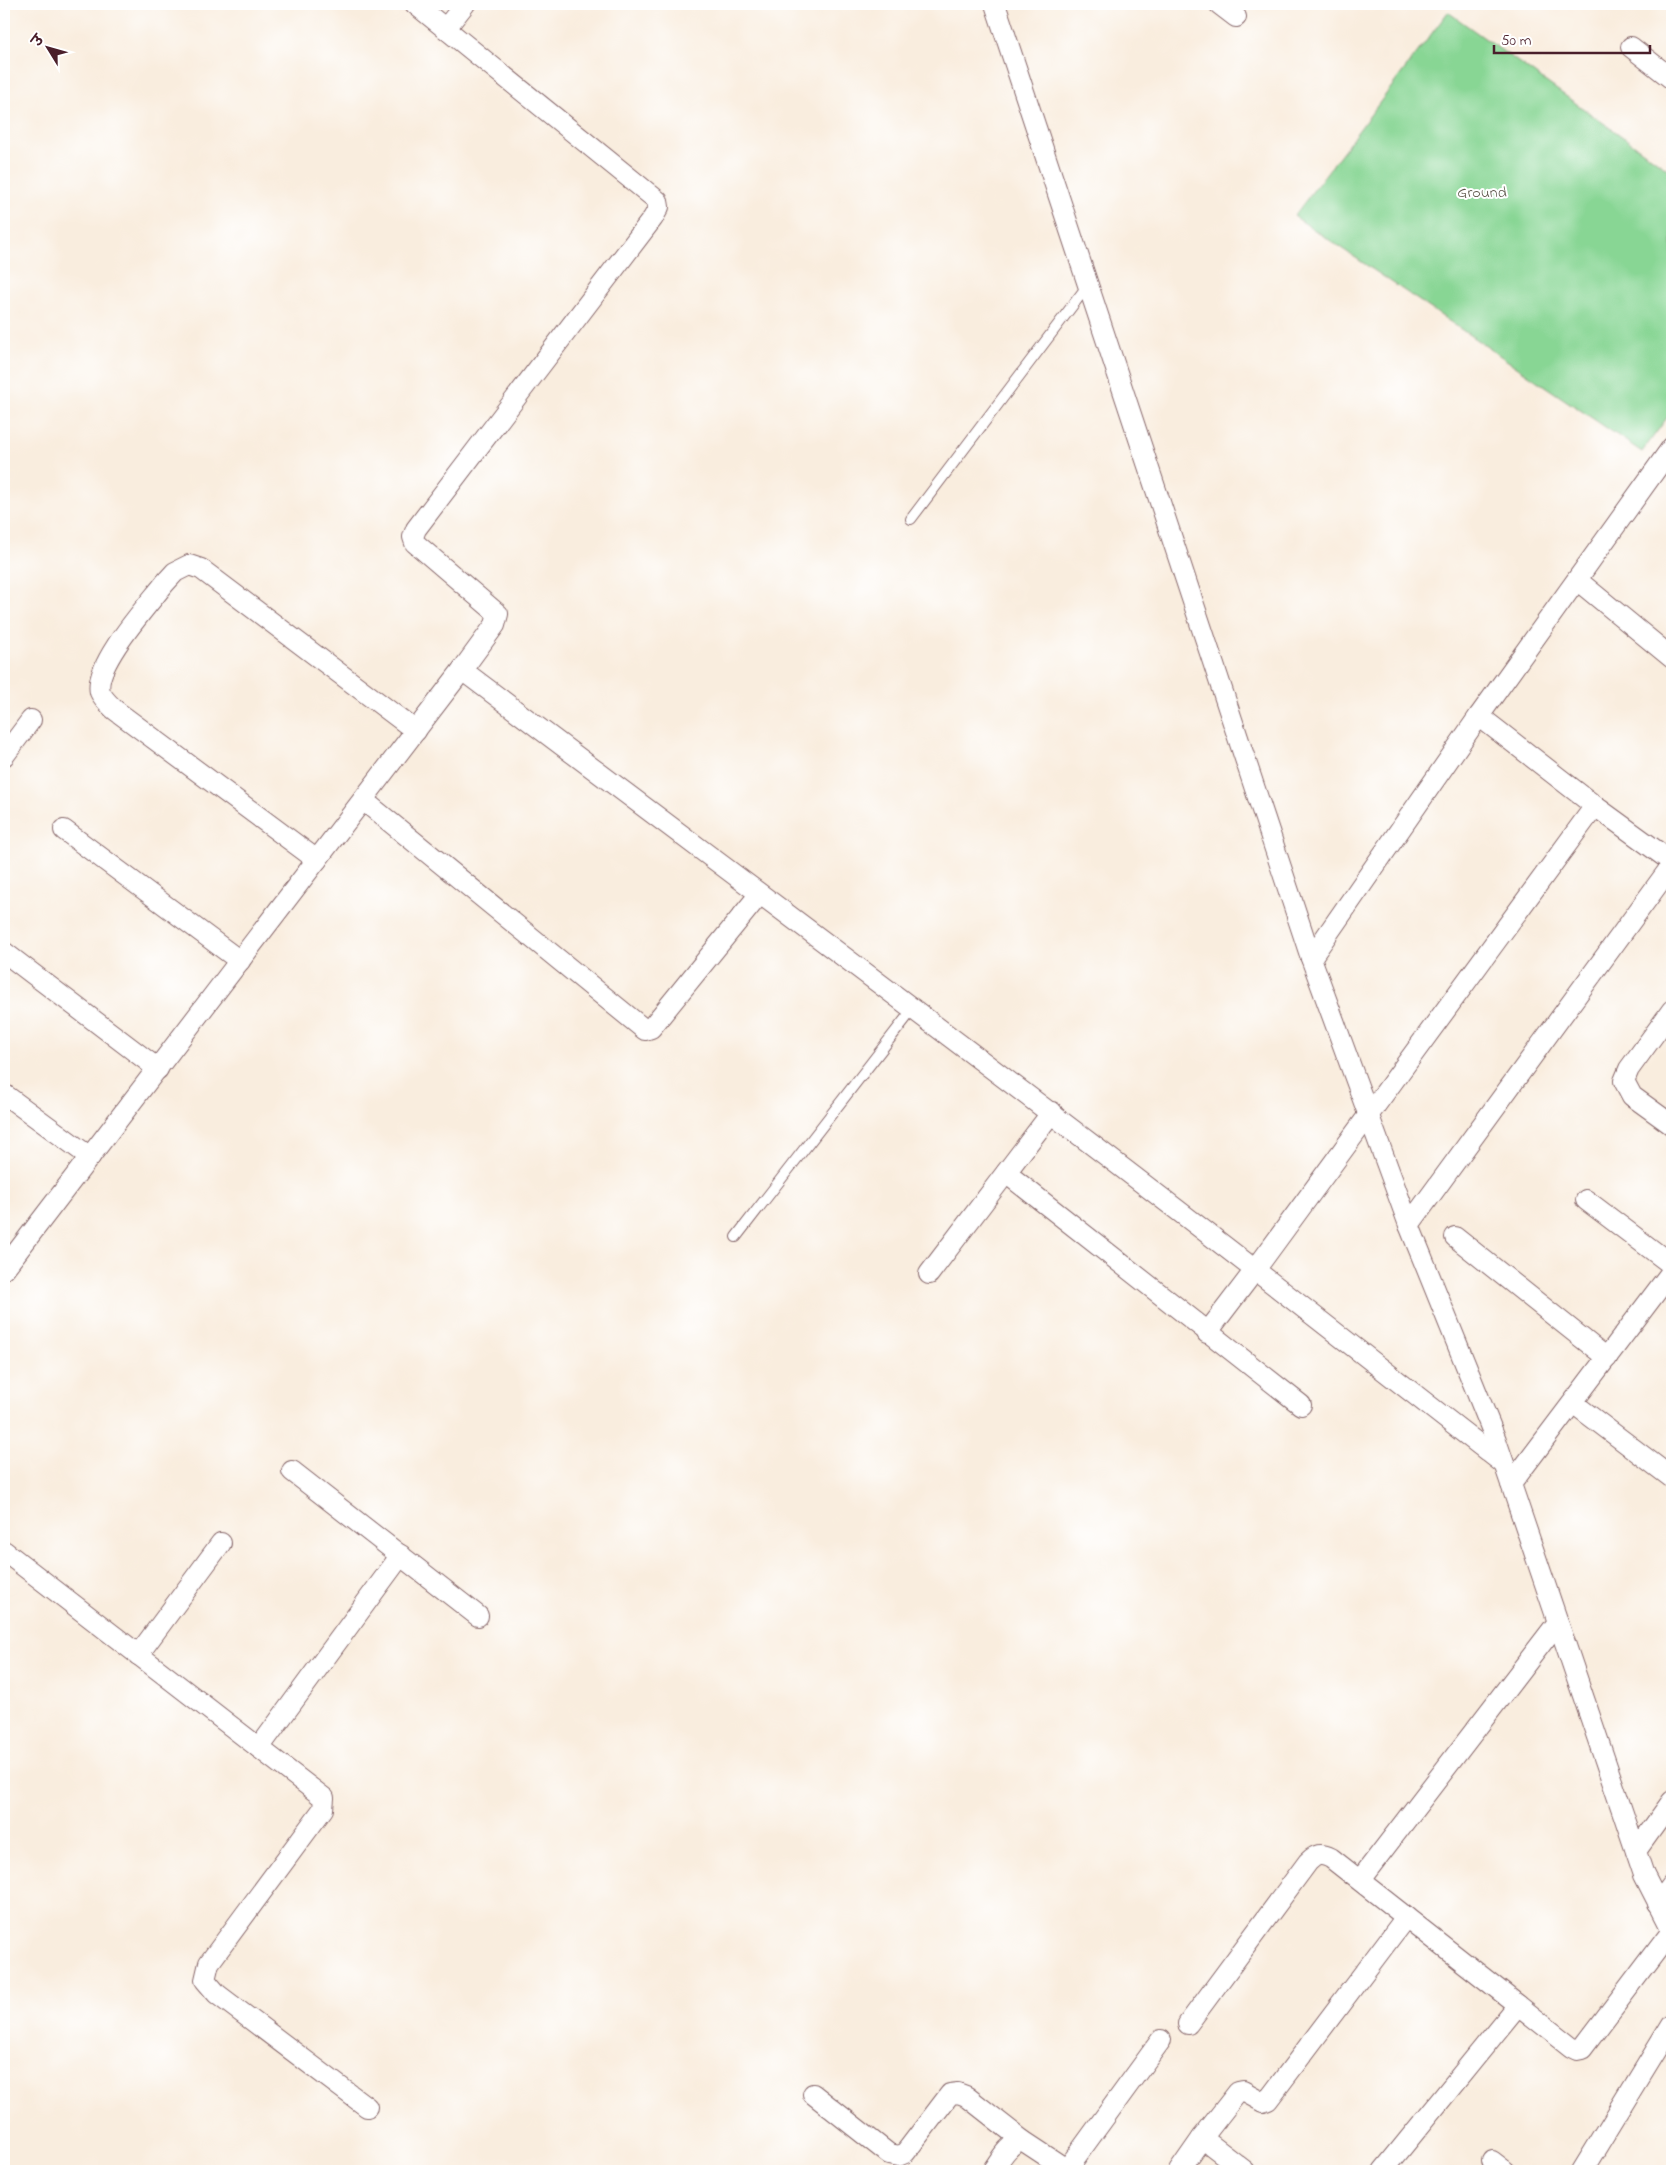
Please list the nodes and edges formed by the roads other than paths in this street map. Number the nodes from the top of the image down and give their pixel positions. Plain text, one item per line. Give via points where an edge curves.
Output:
1 (415, 4) edge
2 (465, 4) edge
3 (995, 4) edge
4 (1219, 4) edge
5 (1236, 17) dead end
6 (446, 28) junction
7 (1631, 47) dead end
8 (1672, 79) edge
9 (1088, 285) junction
10 (1672, 447) edge
11 (911, 519) dead end
12 (1577, 580) junction
13 (1672, 658) edge
14 (462, 670) junction
15 (1479, 716) junction
16 (31, 720) dead end
17 (416, 731) junction
18 (4, 756) edge
19 (363, 800) junction
20 (1595, 806) junction
21 (64, 830) dead end
22 (317, 860) junction
23 (1672, 864) edge
24 (759, 895) junction
25 (4, 952) edge
26 (1311, 958) junction
27 (240, 961) junction
28 (913, 1009) junction
29 (1672, 1010) edge
30 (158, 1068) junction
31 (4, 1094) edge
32 (1052, 1112) junction
33 (1370, 1117) junction
34 (1672, 1125) edge
35 (90, 1157) junction
36 (1006, 1173) junction
37 (1586, 1200) dead end
38 (1409, 1225) junction
39 (736, 1237) dead end
40 (1455, 1237) dead end
41 (1672, 1265) edge
42 (4, 1269) edge
43 (1255, 1270) junction
44 (1672, 1272) edge
45 (929, 1274) dead end
46 (1666, 1292) edge
47 (1207, 1332) junction
48 (1606, 1358) junction
49 (1572, 1403) junction
50 (1301, 1405) dead end
51 (1504, 1464) junction
52 (292, 1470) dead end
53 (1672, 1478) edge
54 (1511, 1484) junction
55 (221, 1543) dead end
56 (4, 1551) edge
57 (401, 1556) junction
58 (478, 1616) dead end
59 (1558, 1622) junction
60 (138, 1655) junction
61 (259, 1748) junction
62 (1672, 1801) edge
63 (1636, 1850) junction
64 (1360, 1880) junction
65 (1672, 1885) edge
66 (1658, 1904) junction
67 (1406, 1917) junction
68 (1672, 1930) edge
69 (1518, 2005) junction
70 (1188, 2024) dead end
71 (1672, 2024) edge
72 (1161, 2040) dead end
73 (813, 2094) dead end
74 (367, 2107) dead end
75 (1202, 2138) junction
76 (1022, 2140) junction
77 (1068, 2170) edge
78 (992, 2171) edge
79 (1179, 2171) edge
80 (1245, 2171) edge
81 (1383, 2171) edge
82 (1582, 2171) edge

1 - 6 street
2 - 6 street
3 - 9 street
4 - 5 street
6 - 14 street via 658,201 658,207 413,536 415,543 498,614 496,625
7 - 8 street
9 - 11 lane
9 - 26 street
10 - 12 street
12 - 13 street
12 - 15 street
14 - 17 street
14 - 24 street
15 - 20 street
15 - 26 street
16 - 18 street
17 - 19 street
17 - 22 street via 201,569 190,566 175,572 165,583 106,660 100,676 100,692 115,710
19 - 22 street
19 - 24 street via 644,1030 651,1028
20 - 23 street
20 - 33 street
21 - 27 street
22 - 27 street
23 - 38 street
24 - 28 street
25 - 30 street
26 - 33 street
27 - 30 street
28 - 32 street
28 - 39 lane
29 - 34 street via 1629,1069 1624,1081 1632,1096
30 - 35 street
31 - 35 street
32 - 36 street
32 - 43 street
33 - 38 street
33 - 43 street
35 - 42 street
36 - 45 street
36 - 47 street
37 - 41 street
38 - 51 street
40 - 48 street
43 - 47 street
43 - 51 street
44 - 46 street
46 - 48 street
47 - 50 street
48 - 49 street
49 - 53 street
49 - 54 street
51 - 54 street
52 - 57 street
54 - 59 street
55 - 60 street
56 - 60 street
57 - 58 street
57 - 61 street
59 - 63 street
59 - 64 street
60 - 61 street
61 - 74 street via 324,1798 325,1804 209,1963 205,1980 217,1994
62 - 63 street
63 - 66 street
64 - 67 street
64 - 70 street via 1331,1858 1315,1855
65 - 66 street
66 - 68 street
67 - 69 street
67 - 75 street via 1268,2100 1263,2102 1243,2091 1238,2092
68 - 69 street via 1582,2049 1571,2047
69 - 81 street
71 - 82 street
72 - 77 street
73 - 76 street via 889,2154 898,2156 905,2153 950,2094 958,2092
75 - 79 street
75 - 80 street
76 - 77 street
76 - 78 street via 1009,2148

